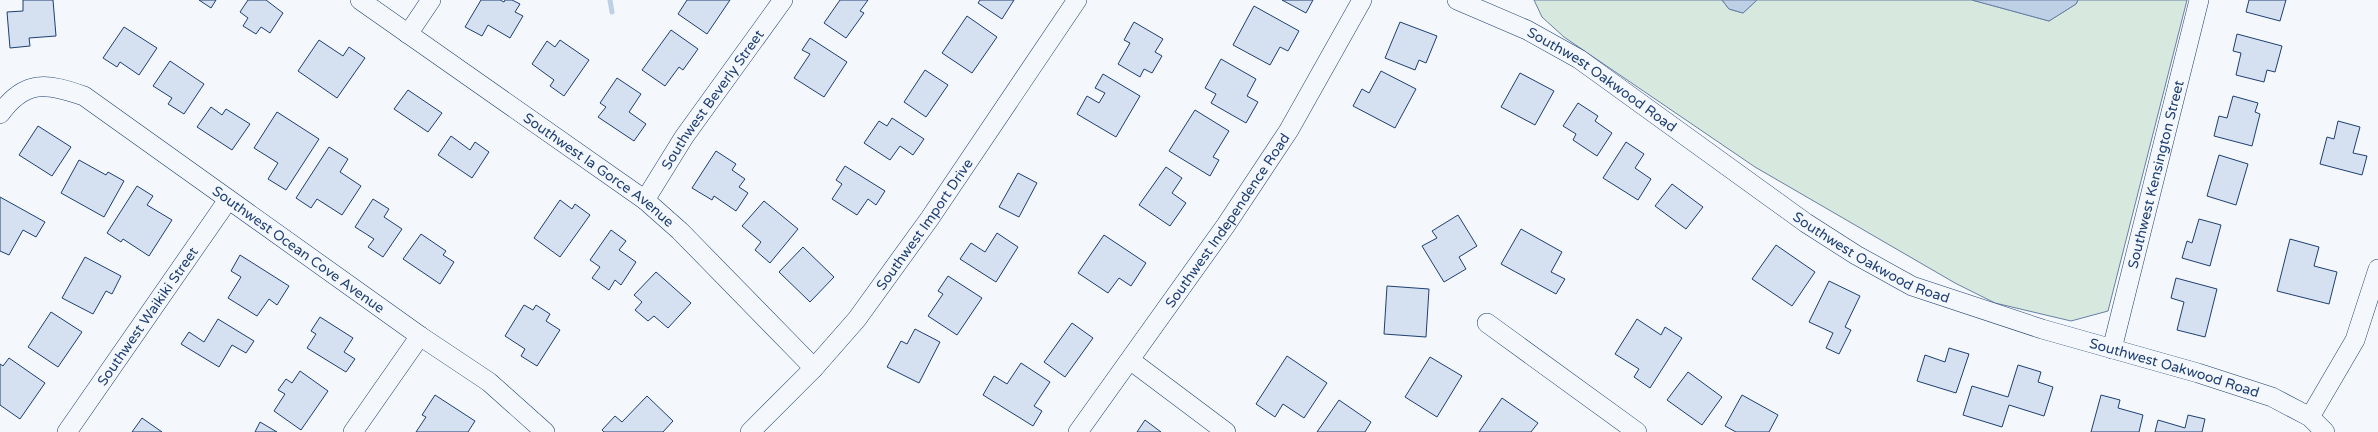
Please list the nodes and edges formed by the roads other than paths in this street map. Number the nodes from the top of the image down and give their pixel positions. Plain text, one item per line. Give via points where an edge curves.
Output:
1 (360, 0) edge
2 (431, 0) edge
3 (783, 0) edge
4 (1077, 0) edge
5 (1362, 0) edge
6 (1457, 0) edge
7 (2199, 0) edge
8 (408, 34) junction
9 (0, 114) edge
10 (228, 200) junction
11 (645, 200) junction
12 (2378, 269) edge
13 (1487, 323) dead end
14 (420, 336) junction
15 (2112, 349) junction
16 (1130, 360) junction
17 (814, 368) junction
18 (2310, 417) junction
19 (67, 432) edge
20 (353, 432) edge
21 (546, 432) edge
22 (750, 432) edge
23 (1078, 432) edge
24 (1226, 432) edge
25 (1637, 432) edge
26 (2325, 432) edge

1 - 8 street, Southwest la Gorce Avenue
2 - 8 street
3 - 11 street, Southwest Beverly Street via 684,137
4 - 17 street, Southwest Import Drive via 930,218 857,319
5 - 16 street, Southwest Independence Road via 1289,130 1226,225
6 - 15 street, Southwest Oakwood Road via 1527,30 1578,60 1806,223 1912,286
7 - 15 street, Southwest Kensington Street
8 - 11 street, Southwest la Gorce Avenue
9 - 10 street, Southwest Ocean Cove Avenue via 11,99 24,90 42,86 60,88 84,96
10 - 14 street, Southwest Ocean Cove Avenue
10 - 19 street, Southwest Waikiki Street
11 - 17 street, Southwest la Gorce Avenue via 680,231
12 - 18 street via 2355,340
13 - 25 street
14 - 20 street
14 - 21 street, Southwest Ocean Cove Avenue via 489,382
15 - 18 street, Southwest Oakwood Road via 2272,397
16 - 23 street, Southwest Independence Road
16 - 24 street
17 - 22 street, Southwest Import Drive
18 - 26 street, Southwest Oakwood Road

